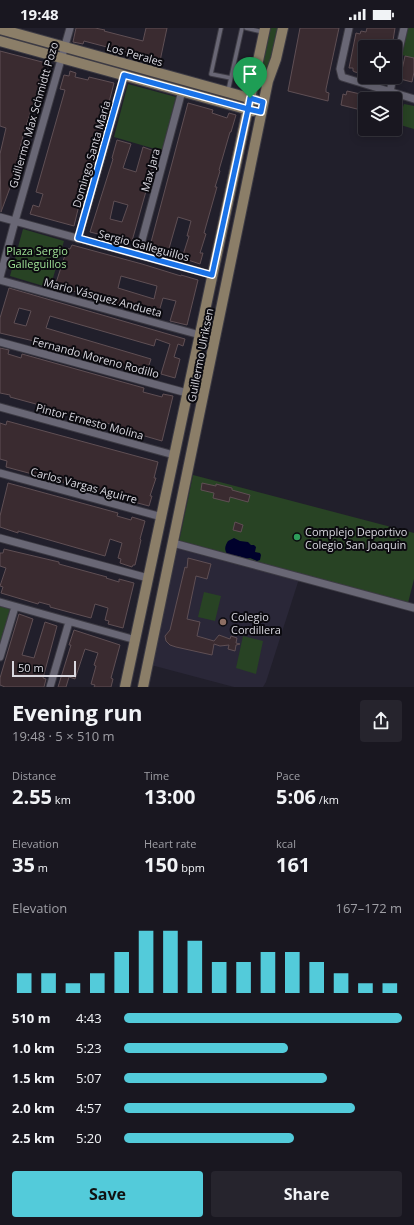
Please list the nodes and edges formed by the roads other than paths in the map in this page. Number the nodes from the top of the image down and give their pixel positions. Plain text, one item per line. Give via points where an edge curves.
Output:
1 (70, 28) edge
2 (221, 28) edge
3 (242, 28) edge
4 (246, 28) edge
5 (283, 28) edge
6 (349, 28) edge
7 (404, 28) edge
8 (0, 29) edge
9 (265, 30) edge
10 (401, 40) edge
11 (0, 41) edge
12 (64, 47) junction
13 (61, 58) junction
14 (124, 75) junction
15 (231, 78) junction
16 (392, 84) edge
17 (182, 91) junction
18 (228, 92) junction
19 (390, 92) joint
20 (402, 96) edge
21 (250, 98) junction
22 (414, 99) edge
23 (262, 107) junction
24 (248, 109) junction
25 (0, 217) edge
26 (14, 221) junction
27 (78, 238) junction
28 (138, 255) junction
29 (212, 275) junction
30 (0, 279) edge
31 (200, 335) junction
32 (0, 342) edge
33 (187, 393) junction
34 (0, 407) edge
35 (174, 455) junction
36 (0, 473) edge
37 (162, 518) junction
38 (0, 538) edge
39 (173, 542) junction
40 (148, 578) junction
41 (0, 602) edge
42 (14, 607) junction
43 (414, 608) edge
44 (69, 622) junction
45 (136, 640) junction
46 (0, 657) edge
47 (50, 687) edge
48 (125, 687) edge
49 (143, 687) edge

1 - 12 street, Guillermo Max Schmidtt Pozo
2 - 15 lane via 211,74
3 - 15 lane
4 - 9 lane
5 - 23 main road, Guillermo Ulriksen
6 - 19 street via 341,74 345,78
7 - 10 street
8 - 12 main road, Los Perales
9 - 21 main road, Guillermo Ulriksen
11 - 13 main road, Los Perales
12 - 13 street, Guillermo Max Schmidtt Pozo
12 - 18 main road, Los Perales
13 - 14 main road, Los Perales
13 - 26 street, Guillermo Max Schmidtt Pozo
14 - 17 main road, Los Perales
14 - 27 street, Domingo Santa María
15 - 18 lane
16 - 19 street
17 - 24 main road, Los Perales
17 - 28 street, Max Jara
18 - 21 main road, Los Perales
20 - 22 street
21 - 23 main road, Los Perales
21 - 24 main road, Guillermo Ulriksen
23 - 24 main road, Los Perales
23 - 39 main road, Guillermo Ulriksen
24 - 29 main road, Guillermo Ulriksen
25 - 26 street, Sergio Galleguillos
26 - 27 street, Sergio Galleguillos
26 - 30 street, Guillermo Max Schmidtt Pozo
27 - 28 street, Sergio Galleguillos
28 - 29 street, Sergio Galleguillos
29 - 31 main road, Guillermo Ulriksen
30 - 31 street, Mario Vásquez Andueta
31 - 33 main road, Guillermo Ulriksen
32 - 33 street, Fernando Moreno Rodillo
33 - 35 main road, Guillermo Ulriksen
34 - 35 street, Pintor Ernesto Molina
35 - 37 main road, Guillermo Ulriksen
36 - 37 street, Carlos Vargas Aguirre
37 - 40 main road, Guillermo Ulriksen
38 - 40 street
39 - 43 street
39 - 49 main road, Guillermo Ulriksen
40 - 45 main road, Guillermo Ulriksen
41 - 42 street
42 - 44 street
42 - 46 street
44 - 45 street
44 - 47 street
45 - 48 main road, Guillermo Ulriksen

